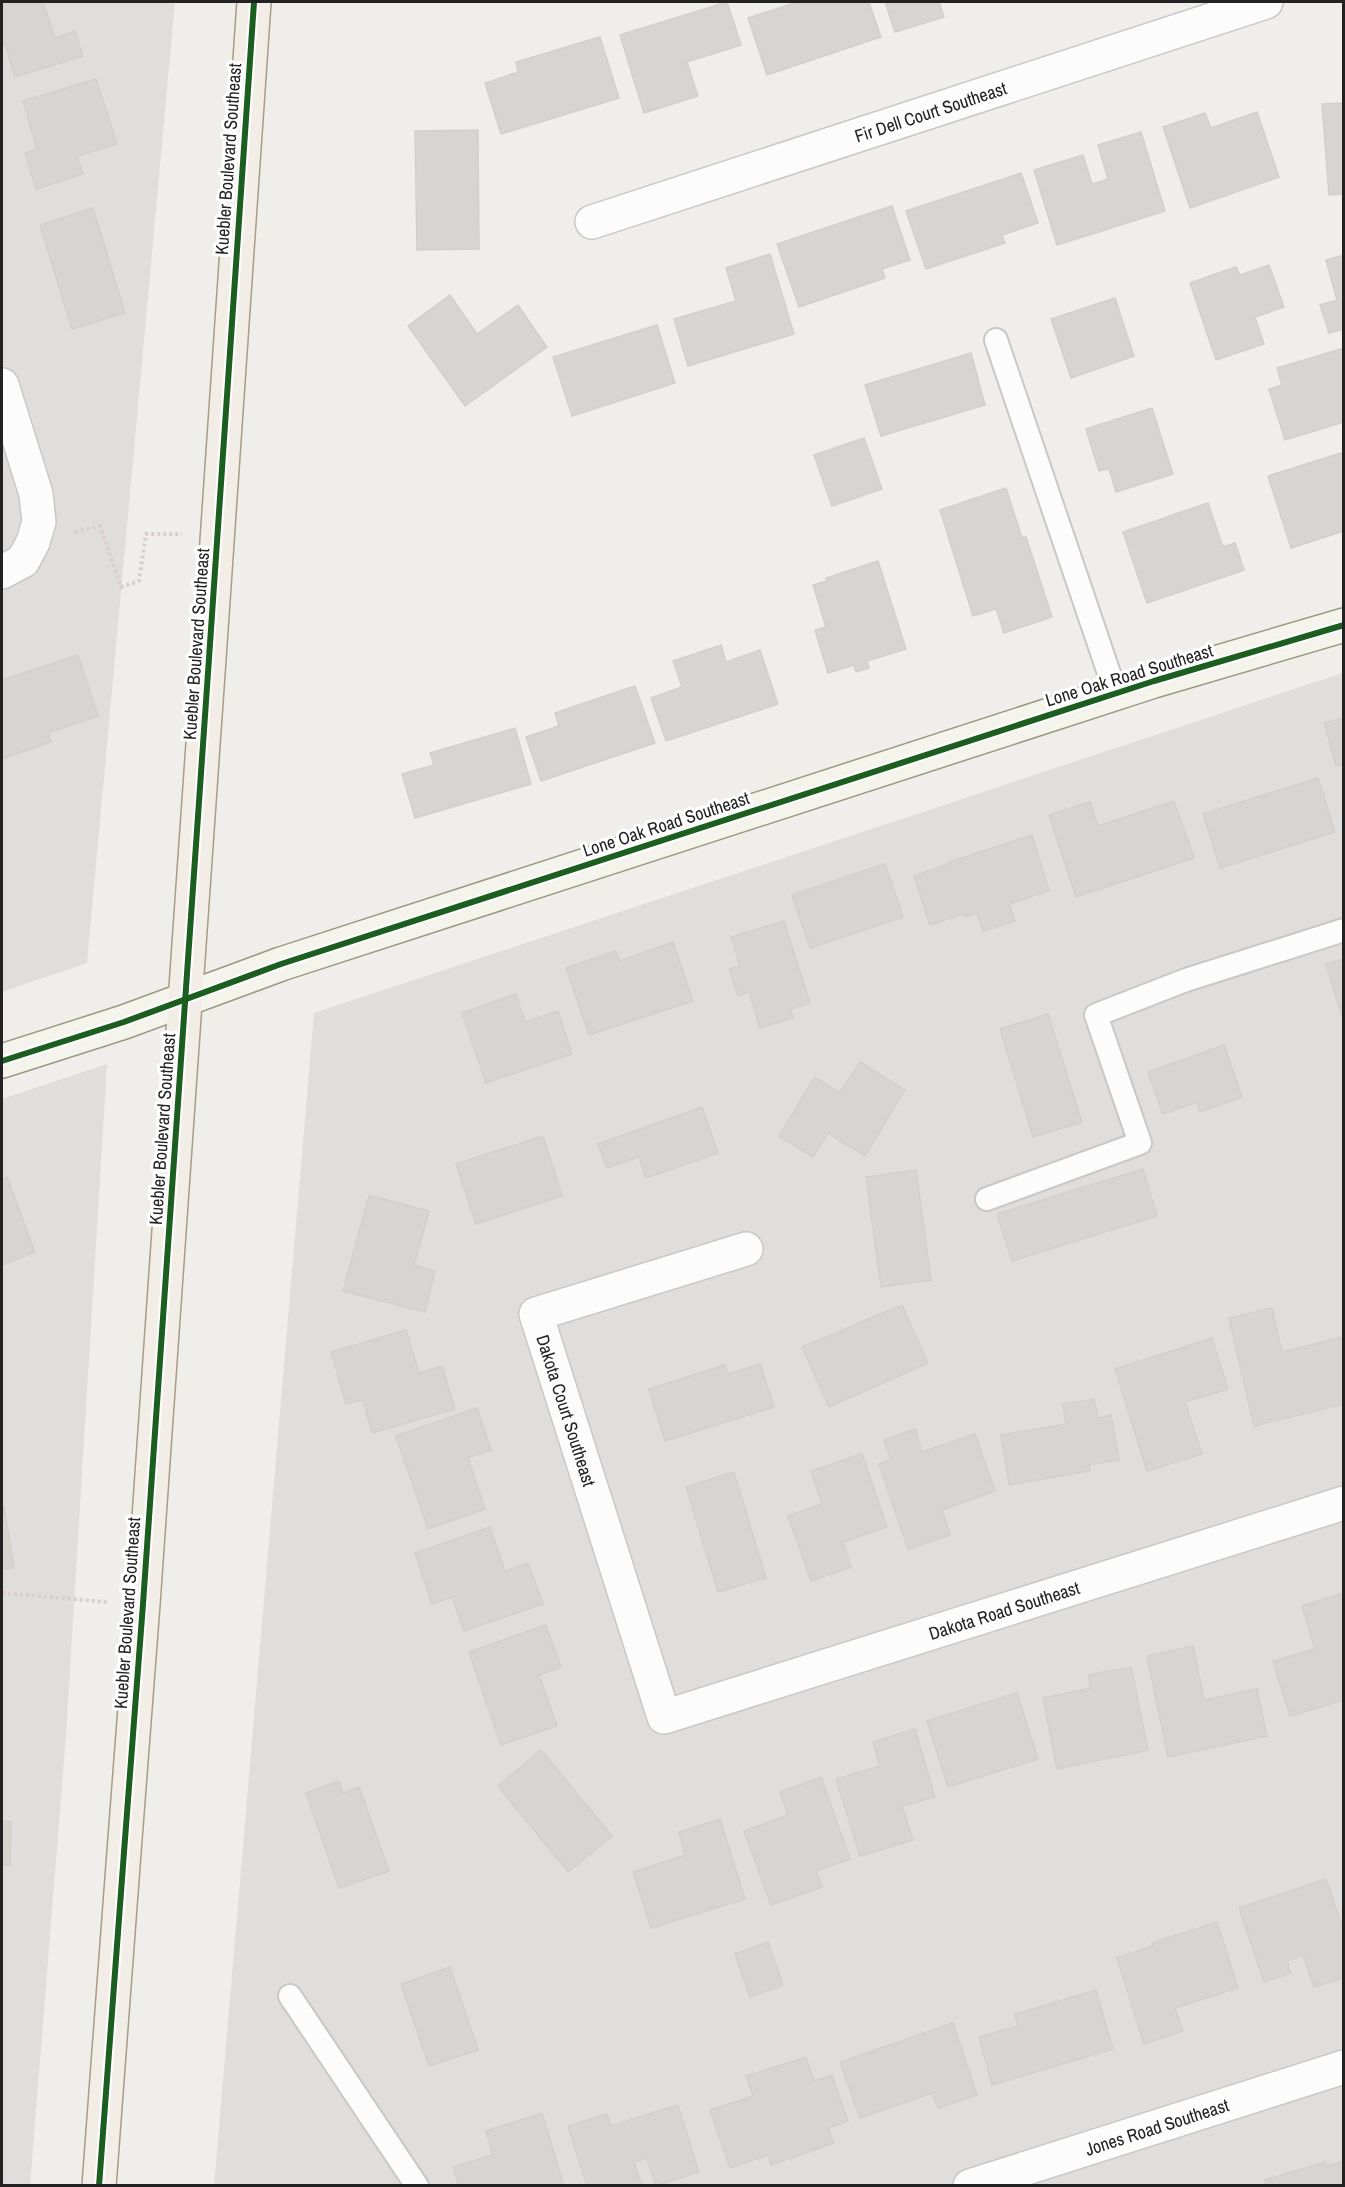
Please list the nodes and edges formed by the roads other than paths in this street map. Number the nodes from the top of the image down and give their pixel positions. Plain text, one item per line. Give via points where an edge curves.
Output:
1 (254, 2) edge
2 (1266, 2) edge
3 (592, 222) dead end
4 (996, 340) dead end
5 (2, 386) edge
6 (2, 572) edge
7 (1344, 625) edge
8 (1116, 694) junction
9 (1344, 930) edge
10 (185, 1000) junction
11 (2, 1061) edge
12 (987, 1198) dead end
13 (746, 1249) dead end
14 (1344, 1503) edge
15 (664, 1717) joint
16 (290, 1996) dead end
17 (1344, 2067) edge
18 (99, 2186) edge
19 (417, 2186) edge
20 (970, 2186) edge

1 - 10 main road, Kuebler Boulevard Southeast
2 - 3 street, Fir Dell Court Southeast
4 - 8 lane
5 - 6 street via 36,494 39,522 23,561
7 - 8 street, Lone Oak Road Southeast
8 - 10 street, Lone Oak Road Southeast via 281,964
9 - 12 lane via 1186,980 1096,1016 1140,1143
10 - 11 street, Lone Oak Road Southeast
10 - 18 main road, Kuebler Boulevard Southeast
13 - 15 street, Dakota Court Southeast via 536,1314
14 - 15 street, Dakota Road Southeast
16 - 19 lane
17 - 20 street, Jones Road Southeast

